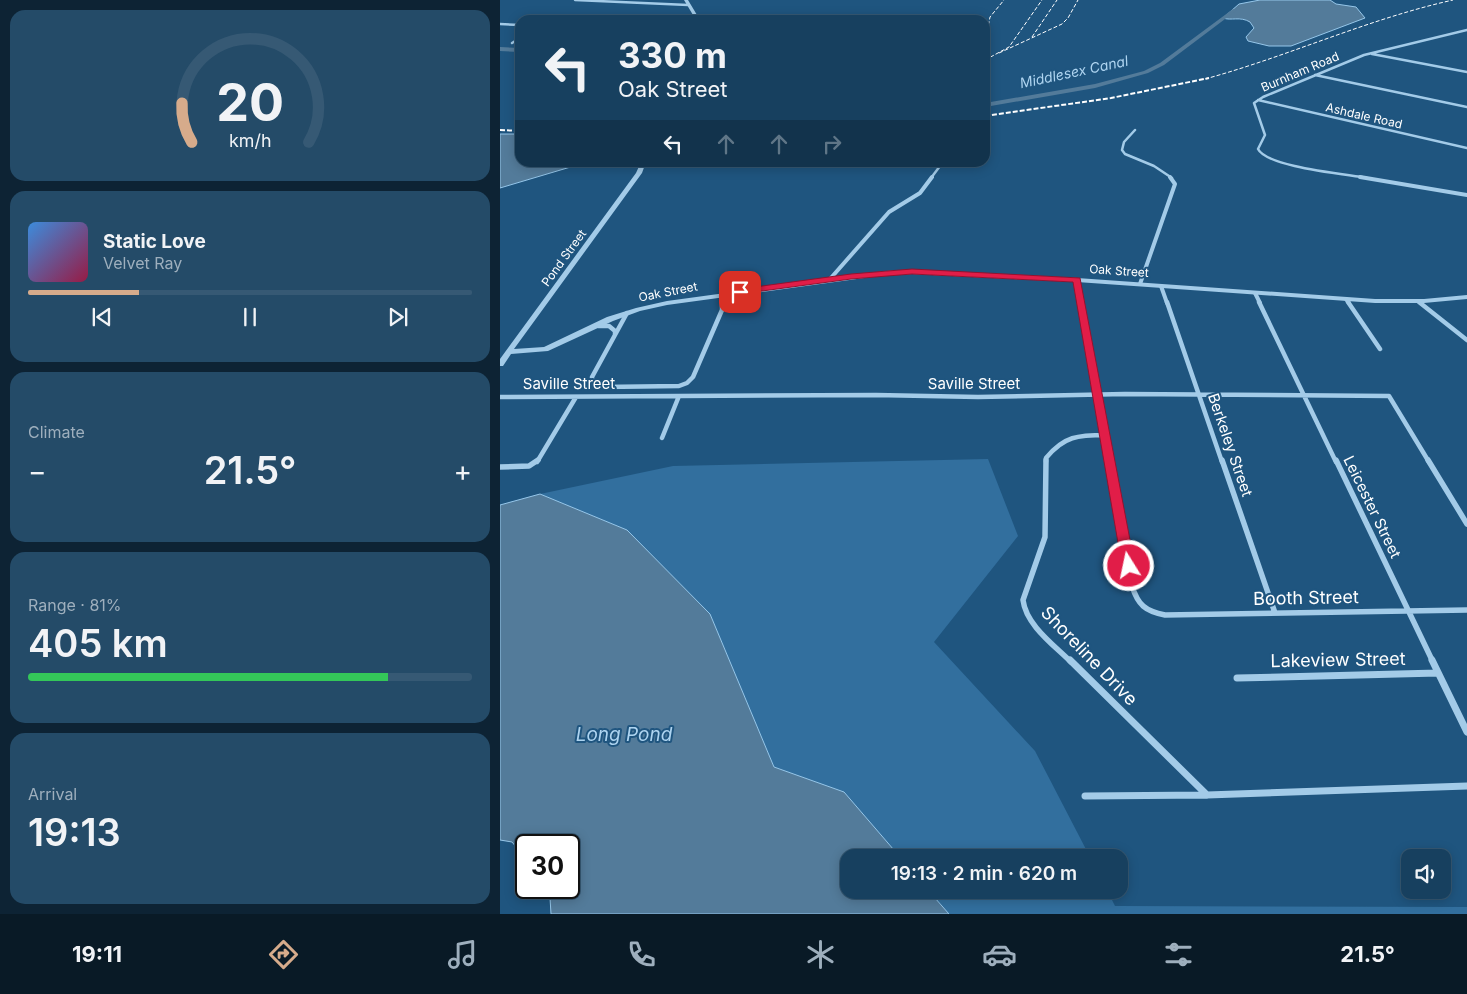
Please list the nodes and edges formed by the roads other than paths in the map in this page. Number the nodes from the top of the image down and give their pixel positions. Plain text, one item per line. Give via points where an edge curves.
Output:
1 (574, 0) edge
2 (686, 0) edge
3 (688, 5) junction
4 (694, 15) edge
5 (500, 24) edge
6 (515, 25) edge
7 (1467, 30) edge
8 (515, 41) edge
9 (512, 43) dead end
10 (1369, 54) junction
11 (1467, 72) edge
12 (1315, 75) junction
13 (1258, 100) junction
14 (1467, 106) edge
15 (1135, 130) dead end
16 (1467, 148) edge
17 (642, 167) edge
18 (940, 167) edge
19 (1467, 195) edge
20 (830, 279) junction
21 (1077, 280) junction
22 (1140, 284) junction
23 (1161, 286) junction
24 (1255, 293) junction
25 (722, 294) junction
26 (1467, 297) edge
27 (1346, 299) junction
28 (1418, 301) junction
29 (627, 313) junction
30 (588, 328) junction
31 (615, 335) junction
32 (1467, 340) edge
33 (1380, 349) dead end
34 (510, 352) junction
35 (500, 364) edge
36 (1098, 395) junction
37 (1199, 395) junction
38 (1305, 395) junction
39 (679, 396) junction
40 (500, 397) edge
41 (576, 397) junction
42 (1106, 435) junction
43 (662, 438) dead end
44 (500, 467) edge
45 (1467, 524) edge
46 (1467, 610) edge
47 (1409, 611) junction
48 (1275, 613) junction
49 (1438, 673) junction
50 (1237, 678) dead end
51 (1467, 732) edge
52 (1467, 786) edge
53 (1085, 796) dead end
54 (1207, 796) junction

1 - 3 street
2 - 3 street
3 - 4 street
5 - 6 street
7 - 10 street, Burnham Road
8 - 9 street
10 - 11 street
10 - 12 street, Burnham Road
12 - 13 street, Burnham Road
12 - 14 street
13 - 16 street, Ashdale Road
13 - 19 street, Burnham Road via 1254,108 1265,135 1258,149 1267,159
15 - 22 street via 1124,142 1122,150 1125,154 1174,180
17 - 34 street, Pond Street
18 - 20 street via 920,193 889,212
20 - 21 street, Oak Street via 912,272
20 - 25 street, Oak Street
21 - 22 street, Oak Street
21 - 36 street
22 - 23 street, Oak Street
23 - 24 street, Oak Street
23 - 37 street, Berkeley Street
24 - 27 street, Oak Street
24 - 38 street, Leicester Street
25 - 29 street, Oak Street via 667,302
25 - 31 street via 722,310 693,377 687,383 603,387 593,384 591,378
26 - 28 street, Oak Street
27 - 28 street, Oak Street
27 - 33 street
28 - 32 street
29 - 30 street, Oak Street
29 - 31 street
30 - 31 street via 608,326
30 - 34 street, Oak Street via 548,348
34 - 35 street, Pond Street
36 - 37 street, Saville Street
36 - 39 street, Saville Street via 978,398
36 - 42 street
37 - 38 street, Saville Street
37 - 48 street, Berkeley Street
38 - 45 street, Saville Street via 1389,396
38 - 47 street, Leicester Street
39 - 41 street, Saville Street
39 - 43 street
40 - 41 street, Saville Street
41 - 44 street via 535,464
42 - 48 street, Booth Street via 1132,586 1138,603 1146,612 1165,615
42 - 54 street, Shoreline Drive via 1062,441 1046,458 1045,537 1023,600 1024,609 1034,625
46 - 47 street, Booth Street
47 - 48 street, Booth Street
47 - 49 street, Leicester Street
49 - 50 street, Lakeview Street
49 - 51 street, Leicester Street
52 - 54 street
53 - 54 street

